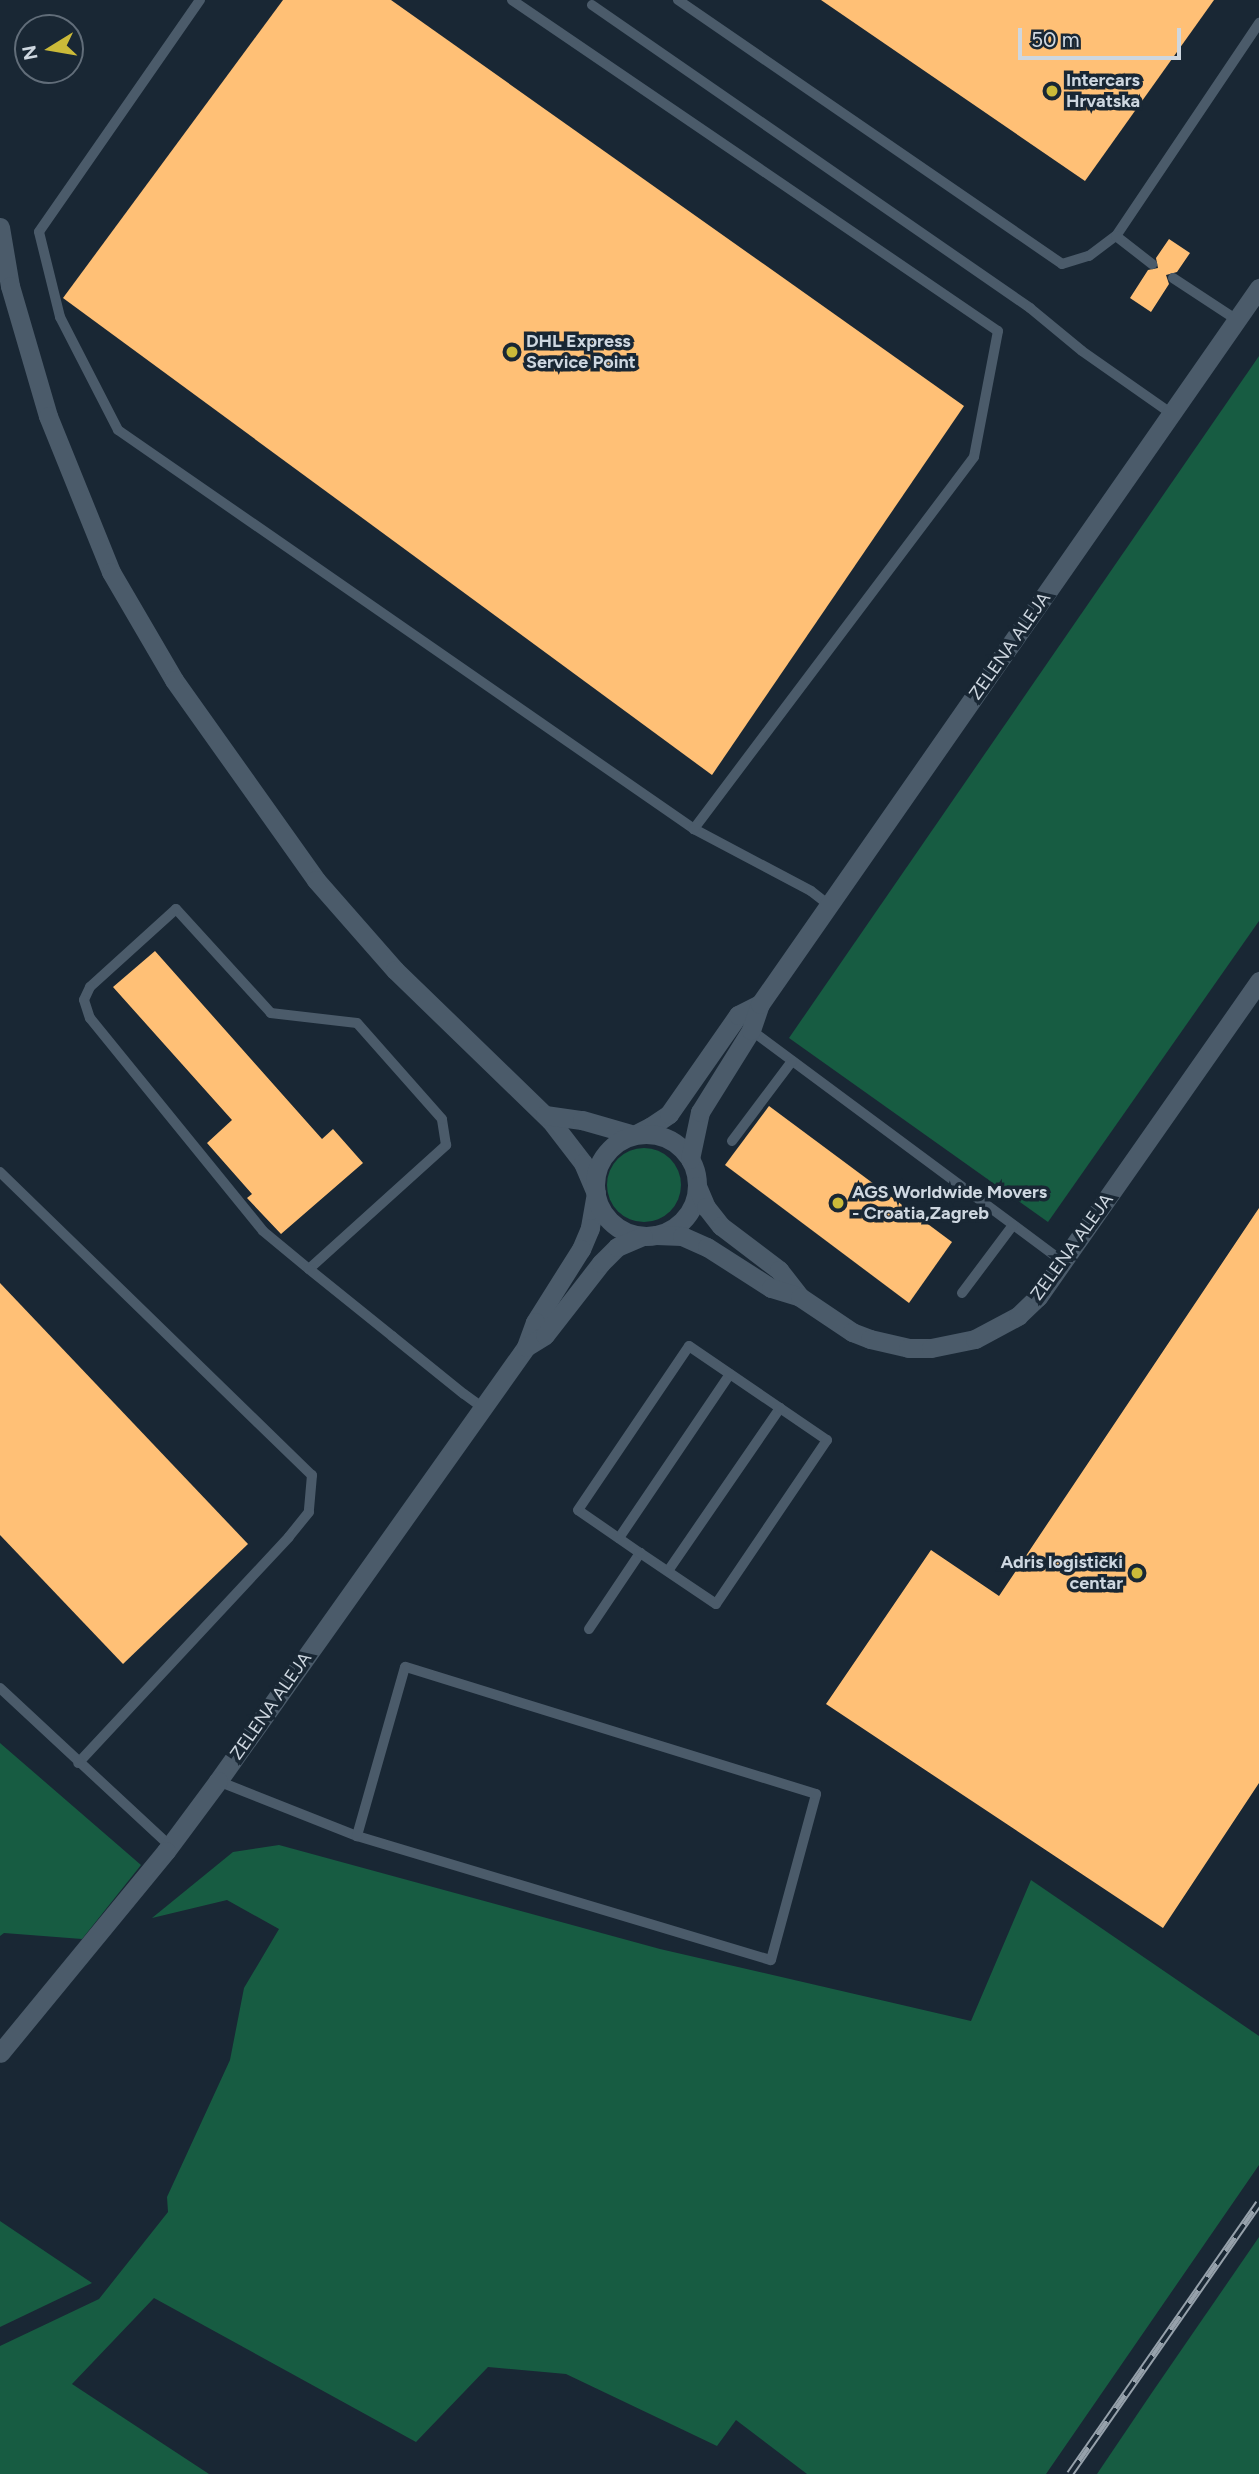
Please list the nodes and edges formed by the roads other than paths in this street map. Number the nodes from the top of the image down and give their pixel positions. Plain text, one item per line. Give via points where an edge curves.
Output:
1 (200, 0) edge
2 (512, 0) edge
3 (678, 0) edge
4 (592, 5) dead end
5 (1259, 23) edge
6 (1254, 37) edge
7 (0, 227) edge
8 (1116, 236) junction
9 (1152, 264) dead end
10 (1173, 278) dead end
11 (1259, 288) edge
12 (1237, 320) junction
13 (1172, 414) junction
14 (694, 829) junction
15 (829, 905) junction
16 (1259, 981) edge
17 (760, 1004) junction
18 (751, 1030) junction
19 (792, 1061) junction
20 (545, 1115) junction
21 (634, 1135) junction
22 (732, 1141) dead end
23 (690, 1159) junction
24 (0, 1172) edge
25 (697, 1186) junction
26 (596, 1193) junction
27 (1013, 1224) junction
28 (649, 1236) junction
29 (1063, 1262) junction
30 (309, 1269) junction
31 (962, 1293) dead end
32 (800, 1297) junction
33 (526, 1347) junction
34 (730, 1374) junction
35 (780, 1408) junction
36 (483, 1409) junction
37 (619, 1538) junction
38 (640, 1553) junction
39 (668, 1572) junction
40 (589, 1629) dead end
41 (0, 1688) edge
42 (78, 1763) junction
43 (218, 1782) junction
44 (357, 1836) junction
45 (170, 1846) junction
46 (0, 2053) edge

1 - 14 lane via 39,232 60,317 118,430
2 - 14 lane via 998,331 974,457
3 - 8 lane via 1062,264 1088,256
4 - 13 lane via 1030,307 1082,351
5 - 6 lane
6 - 8 lane
7 - 20 street via 9,286 48,416 111,572 174,680 316,880 395,970
8 - 9 lane
10 - 12 lane
11 - 12 street, ZELENA ALEJA
12 - 13 street, ZELENA ALEJA
13 - 15 street, ZELENA ALEJA
14 - 15 lane
15 - 17 street, ZELENA ALEJA
16 - 29 street, ZELENA ALEJA
17 - 18 street, ZELENA ALEJA
17 - 21 street, ZELENA ALEJA via 738,1015 669,1114
18 - 19 lane
18 - 23 street, ZELENA ALEJA via 700,1112
19 - 22 lane
19 - 27 lane
20 - 21 street
20 - 26 street via 569,1141
21 - 23 street via 646,1133 671,1140
21 - 26 street, ZELENA ALEJA via 611,1147 603,1157
23 - 25 street, ZELENA ALEJA
24 - 42 lane via 312,1475 309,1512 289,1537
25 - 28 street, ZELENA ALEJA via 695,1200 680,1223
25 - 32 street, ZELENA ALEJA via 721,1226 779,1270
26 - 28 street, ZELENA ALEJA via 617,1227
26 - 33 street, ZELENA ALEJA via 581,1249 535,1322
27 - 29 lane
27 - 31 lane
28 - 32 street, ZELENA ALEJA via 682,1236 771,1288
28 - 33 street, ZELENA ALEJA via 617,1247 545,1335
29 - 32 street, ZELENA ALEJA via 1018,1316 975,1339 931,1348 908,1348 852,1332
30 - 30 lane via 263,1231 90,1018 84,1000 90,987 176,909 271,1013 357,1023 442,1119 446,1145
30 - 36 lane
33 - 36 street, ZELENA ALEJA
34 - 35 lane
34 - 37 lane
34 - 37 lane via 689,1346 585,1499 578,1510
35 - 39 lane
35 - 39 lane via 827,1440 716,1604
36 - 43 street, ZELENA ALEJA
37 - 38 lane
38 - 39 lane
38 - 40 lane
41 - 42 lane
42 - 45 lane
43 - 44 lane
43 - 45 street, ZELENA ALEJA
44 - 44 lane via 771,1959 816,1794 405,1668
45 - 46 street, ZELENA ALEJA

